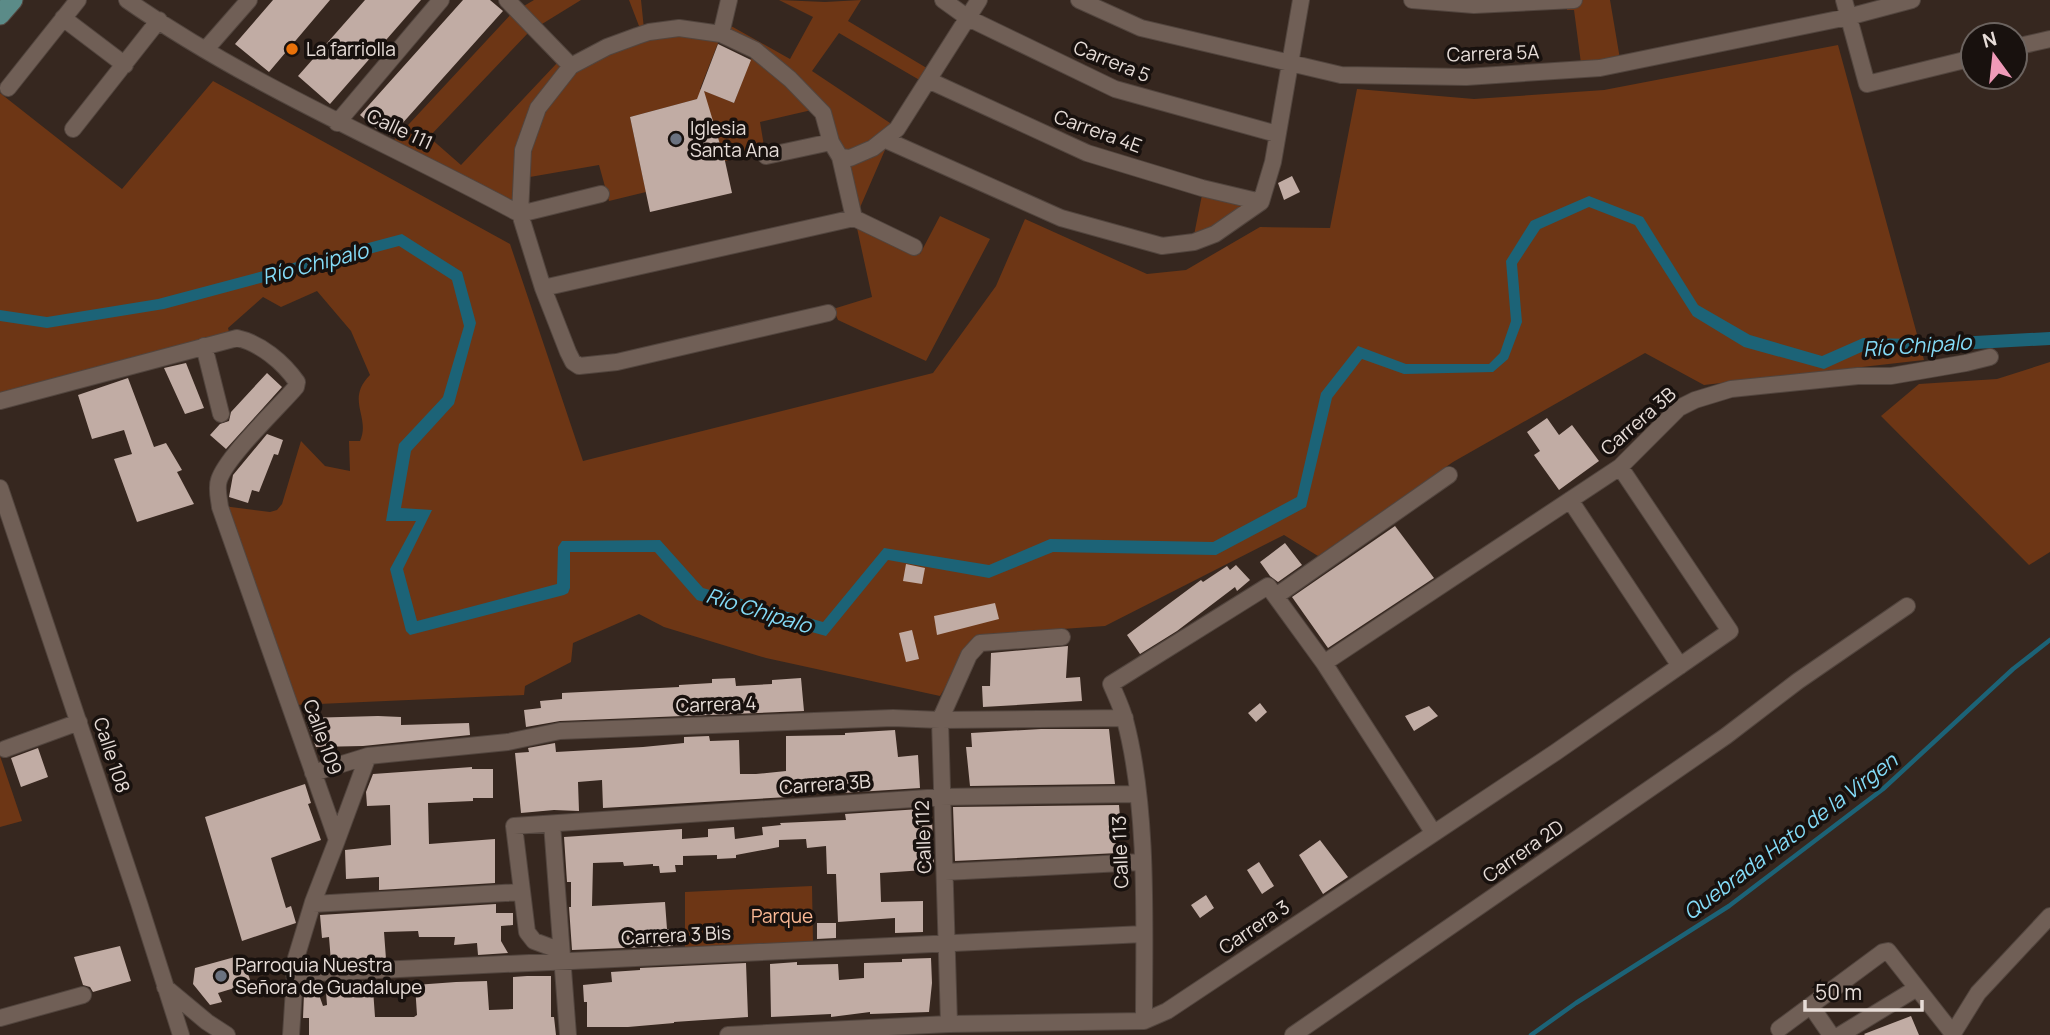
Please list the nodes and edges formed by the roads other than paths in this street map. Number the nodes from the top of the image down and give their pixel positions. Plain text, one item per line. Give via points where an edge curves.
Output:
1 (13, 0) edge
2 (78, 0) edge
3 (249, 0) edge
4 (441, 0) edge
5 (507, 0) edge
6 (729, 0) edge
7 (943, 0) edge
8 (979, 0) edge
9 (1079, 0) edge
10 (1301, 0) edge
11 (1412, 0) edge
12 (1574, 0) edge
13 (1844, 0) edge
14 (1912, 0) edge
15 (131, 1) edge
16 (0, 15) edge
17 (1848, 17) junction
18 (63, 18) junction
19 (968, 18) junction
20 (159, 20) junction
21 (720, 34) junction
22 (2050, 39) edge
23 (2029, 44) edge
24 (206, 49) junction
25 (1959, 61) edge
26 (1291, 64) junction
27 (125, 65) junction
28 (571, 66) junction
29 (928, 80) junction
30 (8, 89) dead end
31 (337, 123) junction
32 (74, 129) dead end
33 (1277, 134) junction
34 (886, 141) junction
35 (831, 142) junction
36 (766, 156) dead end
37 (840, 157) junction
38 (601, 194) dead end
39 (1261, 202) junction
40 (520, 214) junction
41 (854, 218) junction
42 (914, 247) dead end
43 (543, 288) junction
44 (828, 313) dead end
45 (204, 346) junction
46 (1990, 357) dead end
47 (0, 401) edge
48 (221, 414) dead end
49 (1620, 467) junction
50 (1449, 475) dead end
51 (0, 488) edge
52 (1570, 500) junction
53 (1272, 591) junction
54 (1907, 606) dead end
55 (1062, 637) dead end
56 (1324, 663) junction
57 (1680, 666) junction
58 (1125, 718) junction
59 (940, 720) junction
60 (79, 722) junction
61 (5, 749) dead end
62 (368, 756) junction
63 (313, 773) junction
64 (1138, 794) junction
65 (942, 797) junction
66 (552, 824) junction
67 (338, 832) junction
68 (1433, 832) junction
69 (1142, 862) junction
70 (945, 872) junction
71 (521, 892) junction
72 (313, 904) junction
73 (2050, 916) edge
74 (1144, 934) junction
75 (947, 943) junction
76 (562, 956) junction
77 (294, 974) junction
78 (164, 987) junction
79 (1917, 988) junction
80 (83, 995) dead end
81 (1811, 1006) junction
82 (0, 1018) edge
83 (1144, 1021) junction
84 (949, 1024) junction
85 (1779, 1029) dead end
86 (762, 1034) edge
87 (181, 1035) edge
88 (227, 1035) edge
89 (291, 1035) edge
90 (568, 1035) edge
91 (728, 1035) edge
92 (1293, 1035) edge
93 (1831, 1035) edge
94 (1840, 1035) edge
95 (1953, 1035) edge

1 - 16 main road
2 - 18 street
3 - 24 street
4 - 31 street
5 - 28 street
6 - 21 street
7 - 19 street, Carrera 5
8 - 19 street
9 - 26 street, Carrera 5A via 1141,28
10 - 26 street
11 - 12 street via 1485,5
13 - 17 street
14 - 17 street, Carrera 5A
15 - 20 street, Calle 111
17 - 25 street via 1867,84
17 - 26 street, Carrera 5A via 1600,68 1466,77 1340,75
18 - 27 street
18 - 30 street
19 - 29 street
19 - 33 street, Carrera 5 via 1115,89
20 - 24 street, Calle 111
20 - 27 street
21 - 28 street via 679,28 649,32
21 - 35 street via 755,50 790,79 823,113
22 - 23 street
24 - 31 street, Calle 111
26 - 33 street
27 - 32 street
28 - 40 street via 538,108 523,150
29 - 34 street
29 - 39 street, Carrera 4E via 1084,152
31 - 40 street, Calle 111
33 - 39 street
34 - 37 street via 850,158
34 - 39 street via 1061,218 1162,246 1215,234
35 - 36 street
35 - 37 street
37 - 41 street
38 - 40 street
40 - 43 street
41 - 42 street
41 - 43 street
43 - 44 street via 573,362 587,367
45 - 47 street
45 - 48 street
45 - 63 street, Calle 109 via 237,338 249,341 282,365 297,384 232,458 218,482 220,507
46 - 49 street, Carrera 3B via 1891,376 1731,389 1679,408
49 - 52 street, Carrera 3B
49 - 57 street, Carrera 3 via 1730,631
50 - 53 street
51 - 60 street, Calle 108
52 - 56 street, Carrera 3B
52 - 57 street
53 - 56 street
53 - 58 street, Calle 113 via 1111,684
54 - 92 street, Carrera 2D
55 - 59 street, Calle 112 via 980,643 969,655
56 - 68 street
57 - 68 street, Carrera 3
58 - 59 street, Carrera 4
58 - 64 street, Calle 113
59 - 62 street, Carrera 4 via 560,731 508,742
59 - 65 street, Calle 112
60 - 61 street
60 - 78 street, Calle 108
62 - 63 street, Carrera 4
62 - 67 street
63 - 67 street, Calle 109
64 - 65 street, Carrera 3B
64 - 69 street, Calle 113
65 - 66 street, Carrera 3B
65 - 70 street, Calle 112
66 - 71 street, Carrera 3B via 514,826
66 - 76 street
67 - 72 street
68 - 83 street, Carrera 3 via 1207,985
69 - 70 street
69 - 74 street, Calle 113
70 - 75 street, Calle 112
71 - 72 street
71 - 76 street via 527,932
72 - 77 street
73 - 95 street via 1978,993
74 - 75 street, Carrera 3 Bis
74 - 83 street, Calle 113
75 - 76 street, Carrera 3 Bis
75 - 84 street, Calle 112
76 - 77 street, Carrera 3 Bis
76 - 90 street
77 - 89 street
78 - 87 street, Calle 108
78 - 88 street
79 - 81 street via 1888,951
79 - 94 street
79 - 95 street
80 - 82 street
81 - 85 street
81 - 93 street
83 - 84 street, Carrera 3
84 - 86 street, Carrera 3
86 - 91 street, Carrera 3

